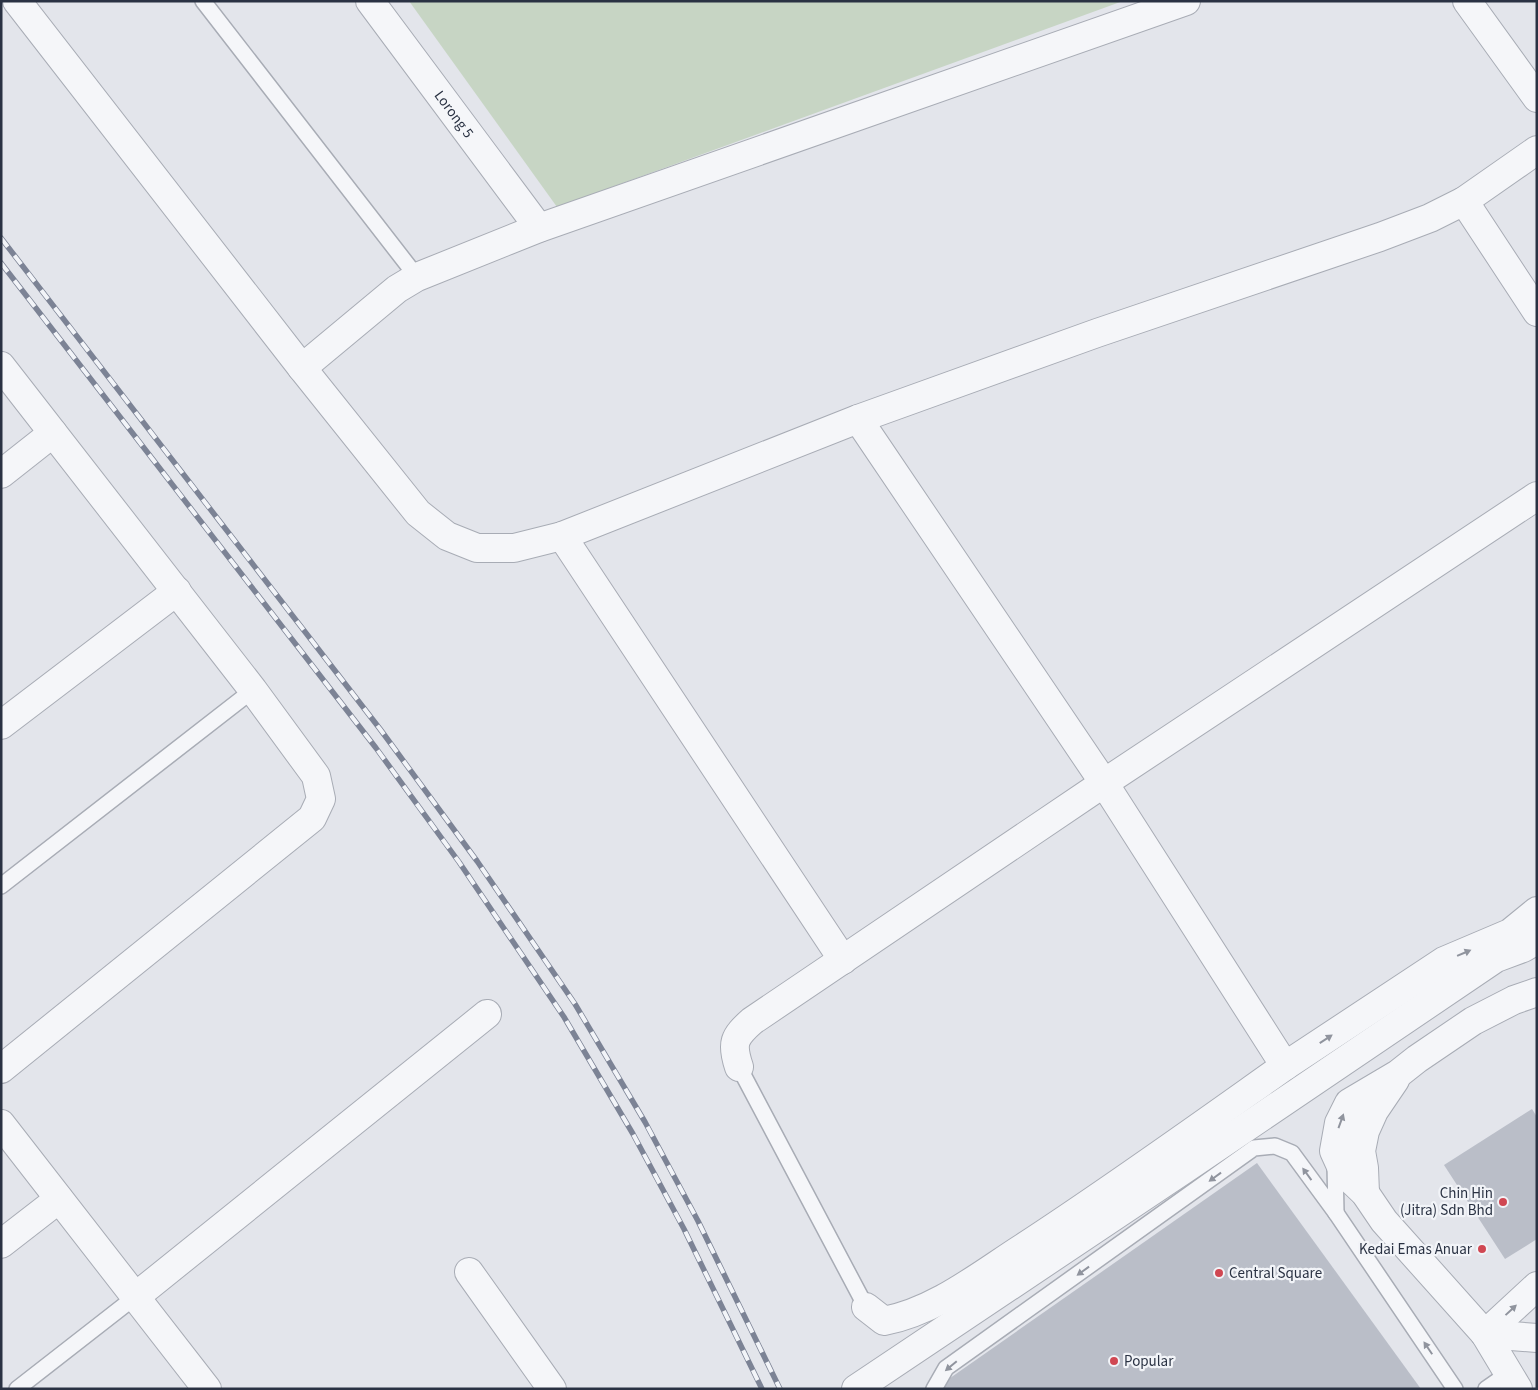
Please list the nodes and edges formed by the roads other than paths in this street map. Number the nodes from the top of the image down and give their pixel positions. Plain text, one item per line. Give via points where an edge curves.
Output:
1 (17, 1) edge
2 (204, 1) edge
3 (370, 1) edge
4 (1186, 1) edge
5 (1467, 1) edge
6 (1537, 98) edge
7 (1537, 150) edge
8 (1464, 201) junction
9 (539, 228) junction
10 (417, 277) junction
11 (1537, 312) edge
12 (1, 366) edge
13 (302, 368) junction
14 (858, 419) junction
15 (53, 433) junction
16 (1, 474) edge
17 (1537, 496) edge
18 (562, 536) junction
19 (177, 591) junction
20 (253, 690) junction
21 (3, 721) edge
22 (1104, 783) junction
23 (1, 886) edge
24 (1537, 911) edge
25 (1510, 933) junction
26 (1537, 940) edge
27 (1496, 958) junction
28 (843, 960) junction
29 (1537, 992) edge
30 (487, 1014) dead end
31 (1286, 1066) junction
32 (739, 1067) joint
33 (1, 1069) edge
34 (1398, 1074) junction
35 (1, 1124) edge
36 (1334, 1151) junction
37 (1365, 1193) junction
38 (59, 1199) junction
39 (1336, 1213) junction
40 (1, 1244) edge
41 (468, 1272) dead end
42 (1537, 1286) edge
43 (135, 1297) junction
44 (866, 1307) joint
45 (1485, 1334) junction
46 (1537, 1338) edge
47 (1514, 1381) edge
48 (17, 1389) edge
49 (207, 1389) edge
50 (552, 1389) edge
51 (856, 1389) edge
52 (934, 1389) edge
53 (1455, 1389) edge
54 (1486, 1389) edge

1 - 13 street
2 - 10 lane
3 - 9 street, Lorong 5
4 - 9 street
5 - 6 street
7 - 8 street
8 - 11 street
8 - 14 street via 1380,237 1097,333
9 - 10 street
10 - 13 street via 397,288
12 - 15 street
13 - 18 street via 418,513 447,536 477,548 514,548
14 - 18 street
14 - 22 street
15 - 16 street
15 - 19 street
17 - 22 street
18 - 28 street
19 - 20 street
19 - 21 street
20 - 23 lane
20 - 33 street via 316,776 321,799 312,818
22 - 28 street
22 - 31 street
24 - 25 street
25 - 27 street
31 -> 25 street via 1444,961
26 - 27 street
27 - 51 street
28 - 32 street via 752,1020 740,1032 734,1042
29 - 34 street via 1472,1021
30 - 43 street
31 - 44 street via 1107,1193 955,1291 905,1317 884,1321
32 - 44 lane
36 -> 34 street via 1339,1122 1349,1103
34 - 37 street via 1364,1131 1361,1151
35 - 38 street
36 - 37 street via 1344,1173
36 - 39 lane
37 - 45 street via 1384,1221
38 - 40 street
38 - 43 street
39 -> 52 lane via 1292,1153 1275,1146 1254,1148 946,1368
53 -> 39 lane
41 - 50 street
45 -> 42 street
43 - 48 lane
43 - 49 street
45 - 46 street
45 - 47 street
47 - 54 lane

